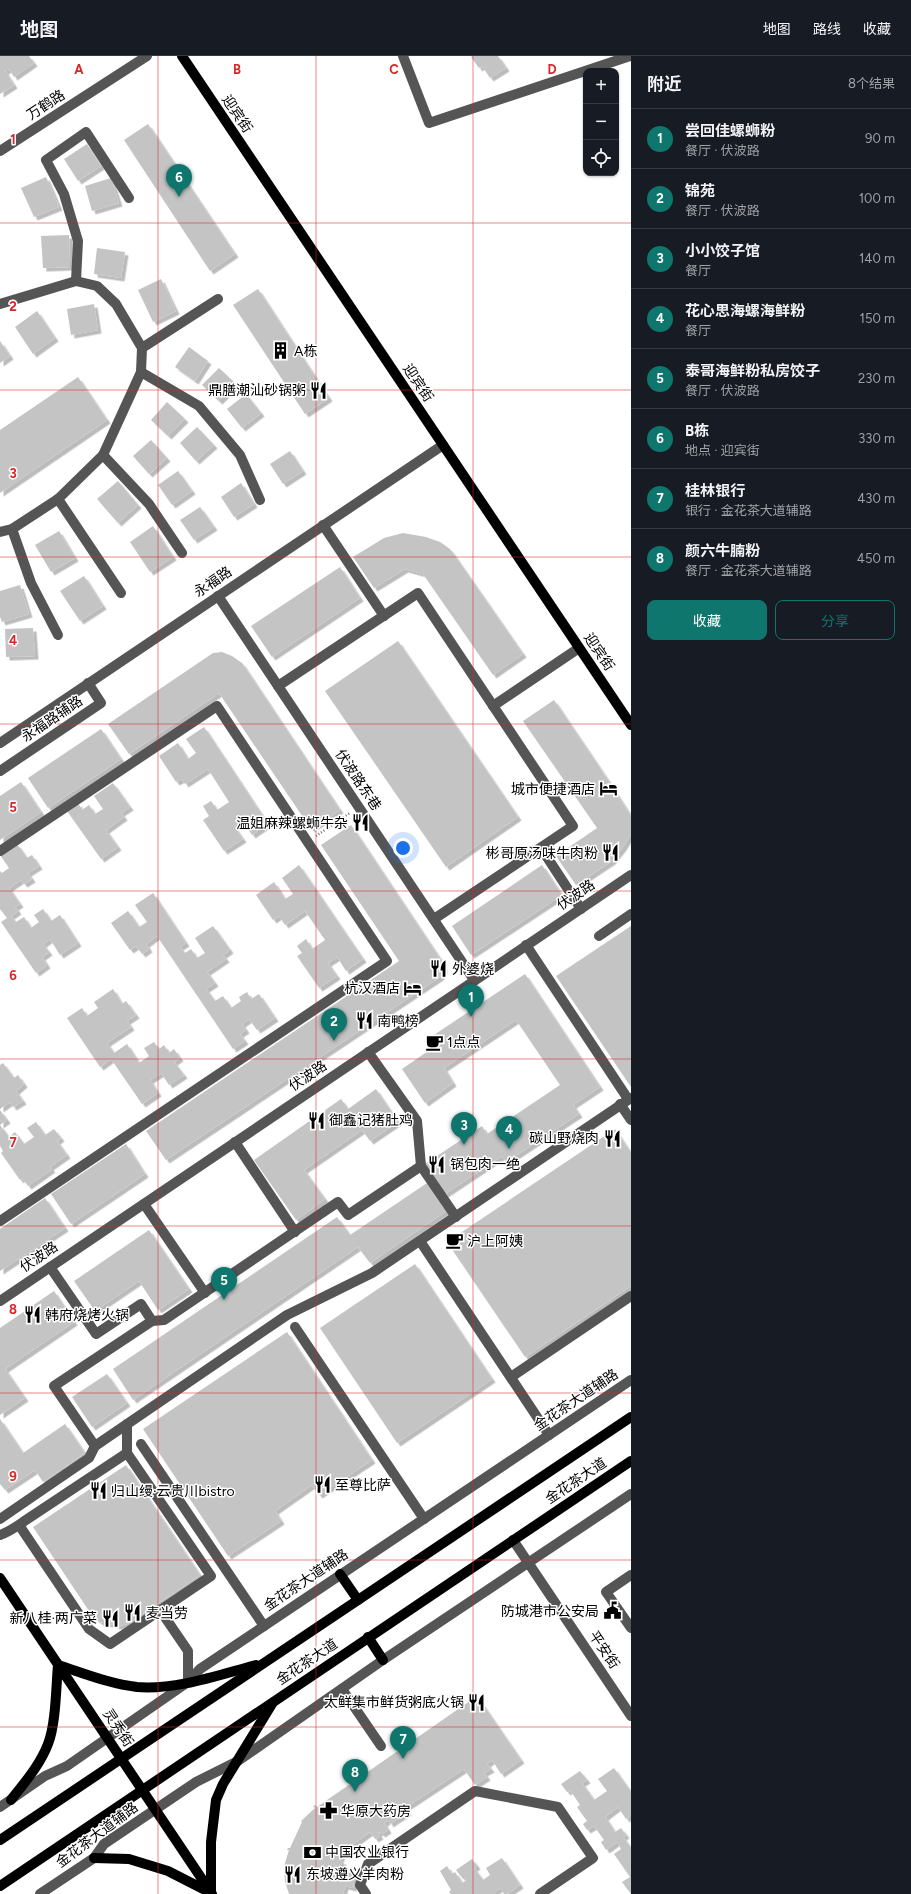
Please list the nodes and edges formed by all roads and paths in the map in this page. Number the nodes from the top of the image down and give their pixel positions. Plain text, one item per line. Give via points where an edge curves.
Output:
1 (147, 56) edge
2 (182, 56) edge
3 (403, 56) edge
4 (630, 56) edge
5 (0, 151) edge
6 (129, 198) dead end
7 (76, 281) junction
8 (218, 299) dead end
9 (0, 304) edge
10 (142, 348) junction
11 (141, 372) junction
12 (443, 445) junction
13 (103, 455) junction
14 (58, 499) junction
15 (260, 500) dead end
16 (323, 525) junction
17 (12, 529) junction
18 (0, 532) edge
19 (182, 552) dead end
20 (121, 592) dead end
21 (218, 596) junction
22 (384, 616) junction
23 (58, 635) dead end
24 (579, 648) junction
25 (88, 683) junction
26 (278, 686) junction
27 (493, 706) junction
28 (631, 725) edge
29 (0, 743) edge
30 (0, 771) edge
31 (359, 807) junction
32 (308, 842) junction
33 (541, 848) junction
34 (0, 852) edge
35 (631, 875) edge
36 (581, 909) junction
37 (631, 914) edge
38 (434, 919) junction
39 (599, 936) dead end
40 (526, 945) junction
41 (474, 980) junction
42 (368, 1052) junction
43 (626, 1100) edge
44 (631, 1120) edge
45 (234, 1142) junction
46 (421, 1166) junction
47 (144, 1204) junction
48 (456, 1217) junction
49 (0, 1221) edge
50 (296, 1232) junction
51 (420, 1241) junction
52 (50, 1267) junction
53 (205, 1293) junction
54 (631, 1296) edge
55 (0, 1301) edge
56 (152, 1320) junction
57 (295, 1327) dead end
58 (511, 1377) junction
59 (631, 1380) edge
60 (631, 1417) edge
61 (127, 1424) junction
62 (549, 1435) junction
63 (141, 1444) dead end
64 (95, 1446) junction
65 (128, 1452) junction
66 (631, 1461) edge
67 (631, 1494) edge
68 (0, 1519) edge
69 (424, 1519) junction
70 (19, 1525) junction
71 (0, 1535) edge
72 (513, 1540) junction
73 (529, 1563) junction
74 (340, 1574) junction
75 (631, 1575) edge
76 (0, 1578) edge
77 (358, 1600) junction
78 (160, 1610) junction
79 (264, 1626) junction
80 (631, 1628) edge
81 (368, 1638) junction
82 (383, 1660) junction
83 (265, 1662) junction
84 (58, 1664) junction
85 (188, 1682) junction
86 (342, 1689) junction
87 (274, 1701) junction
88 (631, 1716) edge
89 (107, 1738) junction
90 (382, 1746) dead end
91 (121, 1759) junction
92 (238, 1761) junction
93 (142, 1790) junction
94 (11, 1800) junction
95 (0, 1807) edge
96 (155, 1809) junction
97 (0, 1840) edge
98 (94, 1858) junction
99 (0, 1886) edge
100 (212, 1893) edge
101 (40, 1894) edge
102 (366, 1894) edge
103 (540, 1894) edge

1 - 5 street, 万鹤路
2 - 12 main road, 迎宾街
3 - 4 street via 429,123
6 - 7 street via 86,132 46,160 64,194 78,241
7 - 9 street
7 - 10 street via 97,286 116,304
8 - 10 street
10 - 11 street
11 - 13 street
11 - 15 street via 200,406 240,455
12 - 16 street, 永福路
12 - 24 main road, 迎宾街
13 - 14 street
13 - 19 street via 149,504
14 - 17 street
14 - 20 street
16 - 21 street, 永福路
16 - 22 street
17 - 18 street
17 - 23 street via 31,583
21 - 25 street, 永福路
21 - 26 street, 伏波路东巷
22 - 26 street
22 - 27 street via 418,593
24 - 27 street
24 - 28 main road, 迎宾街
25 - 29 street, 永福路
25 - 30 street, 永福路辅路 via 101,703
26 - 31 street, 伏波路东巷
27 - 33 street via 573,826
31 - 32 path
31 - 38 street, 伏波路东巷
32 - 34 street via 216,706
32 - 49 street via 387,961
33 - 36 street
33 - 38 street
35 - 36 street, 伏波路
36 - 40 street, 伏波路
37 - 39 street
38 - 41 street, 伏波路东巷
40 - 41 street, 伏波路
40 - 43 street
41 - 42 street, 伏波路
42 - 45 street, 伏波路
42 - 46 street via 417,1121
43 - 44 street
43 - 48 street
45 - 47 street, 伏波路
45 - 50 street
46 - 48 street
46 - 50 street via 348,1215 338,1202
47 - 52 street, 伏波路
47 - 53 street
48 - 51 street
50 - 53 street
51 - 58 street
51 - 61 street via 372,1273 287,1315
52 - 55 street, 伏波路
52 - 56 street via 96,1334 141,1304
53 - 56 street via 164,1320
54 - 58 street
56 - 64 street via 54,1386
57 - 69 street
58 - 62 street
59 - 62 street, 金花茶大道辅路
60 - 77 main road, 金花茶大道
61 - 64 street
61 - 65 street
62 - 69 street, 金花茶大道辅路
63 - 79 street
64 - 68 street via 88,1458
65 - 70 street
65 - 78 street via 211,1576
66 - 72 main road, 金花茶大道
67 - 73 street, 金花茶大道辅路
69 - 74 street, 金花茶大道辅路
70 - 71 street
70 - 78 street via 89,1630 110,1644
72 - 73 street, 平安街
72 - 81 main road, 金花茶大道
73 - 82 street, 金花茶大道辅路
73 - 88 street, 平安街
74 - 77 main road
74 - 79 street, 金花茶大道辅路
75 - 80 street via 606,1592
76 - 84 main road, 灵秀街
77 - 83 main road, 金花茶大道
78 - 85 street via 188,1651
79 - 85 street, 金花茶大道辅路 via 200,1669
81 - 82 main road
81 - 87 main road, 金花茶大道
82 - 86 street, 金花茶大道辅路
83 - 85 main road
83 - 91 main road, 金花茶大道
84 - 85 main road via 105,1681 136,1687 158,1687
84 - 89 main road, 灵秀街
84 - 94 main road via 49,1743 32,1773
85 - 89 street, 金花茶大道辅路
86 - 90 street
86 - 92 street, 金花茶大道辅路
87 - 92 main road
87 - 93 main road, 金花茶大道
89 - 91 main road, 灵秀街
89 - 94 street, 金花茶大道辅路
91 - 93 main road, 灵秀街
91 - 97 main road, 金花茶大道
92 - 96 street, 金花茶大道辅路 via 196,1782
92 - 100 main road via 216,1800 211,1842
93 - 96 main road, 灵秀街
93 - 99 main road, 金花茶大道
94 - 95 street, 金花茶大道辅路
96 - 98 street, 金花茶大道辅路 via 104,1844
96 - 100 main road, 灵秀街
98 - 100 main road via 129,1859 168,1871
98 - 101 street, 金花茶大道辅路
102 - 103 street via 360,1885 368,1864 475,1790 558,1807 593,1858

